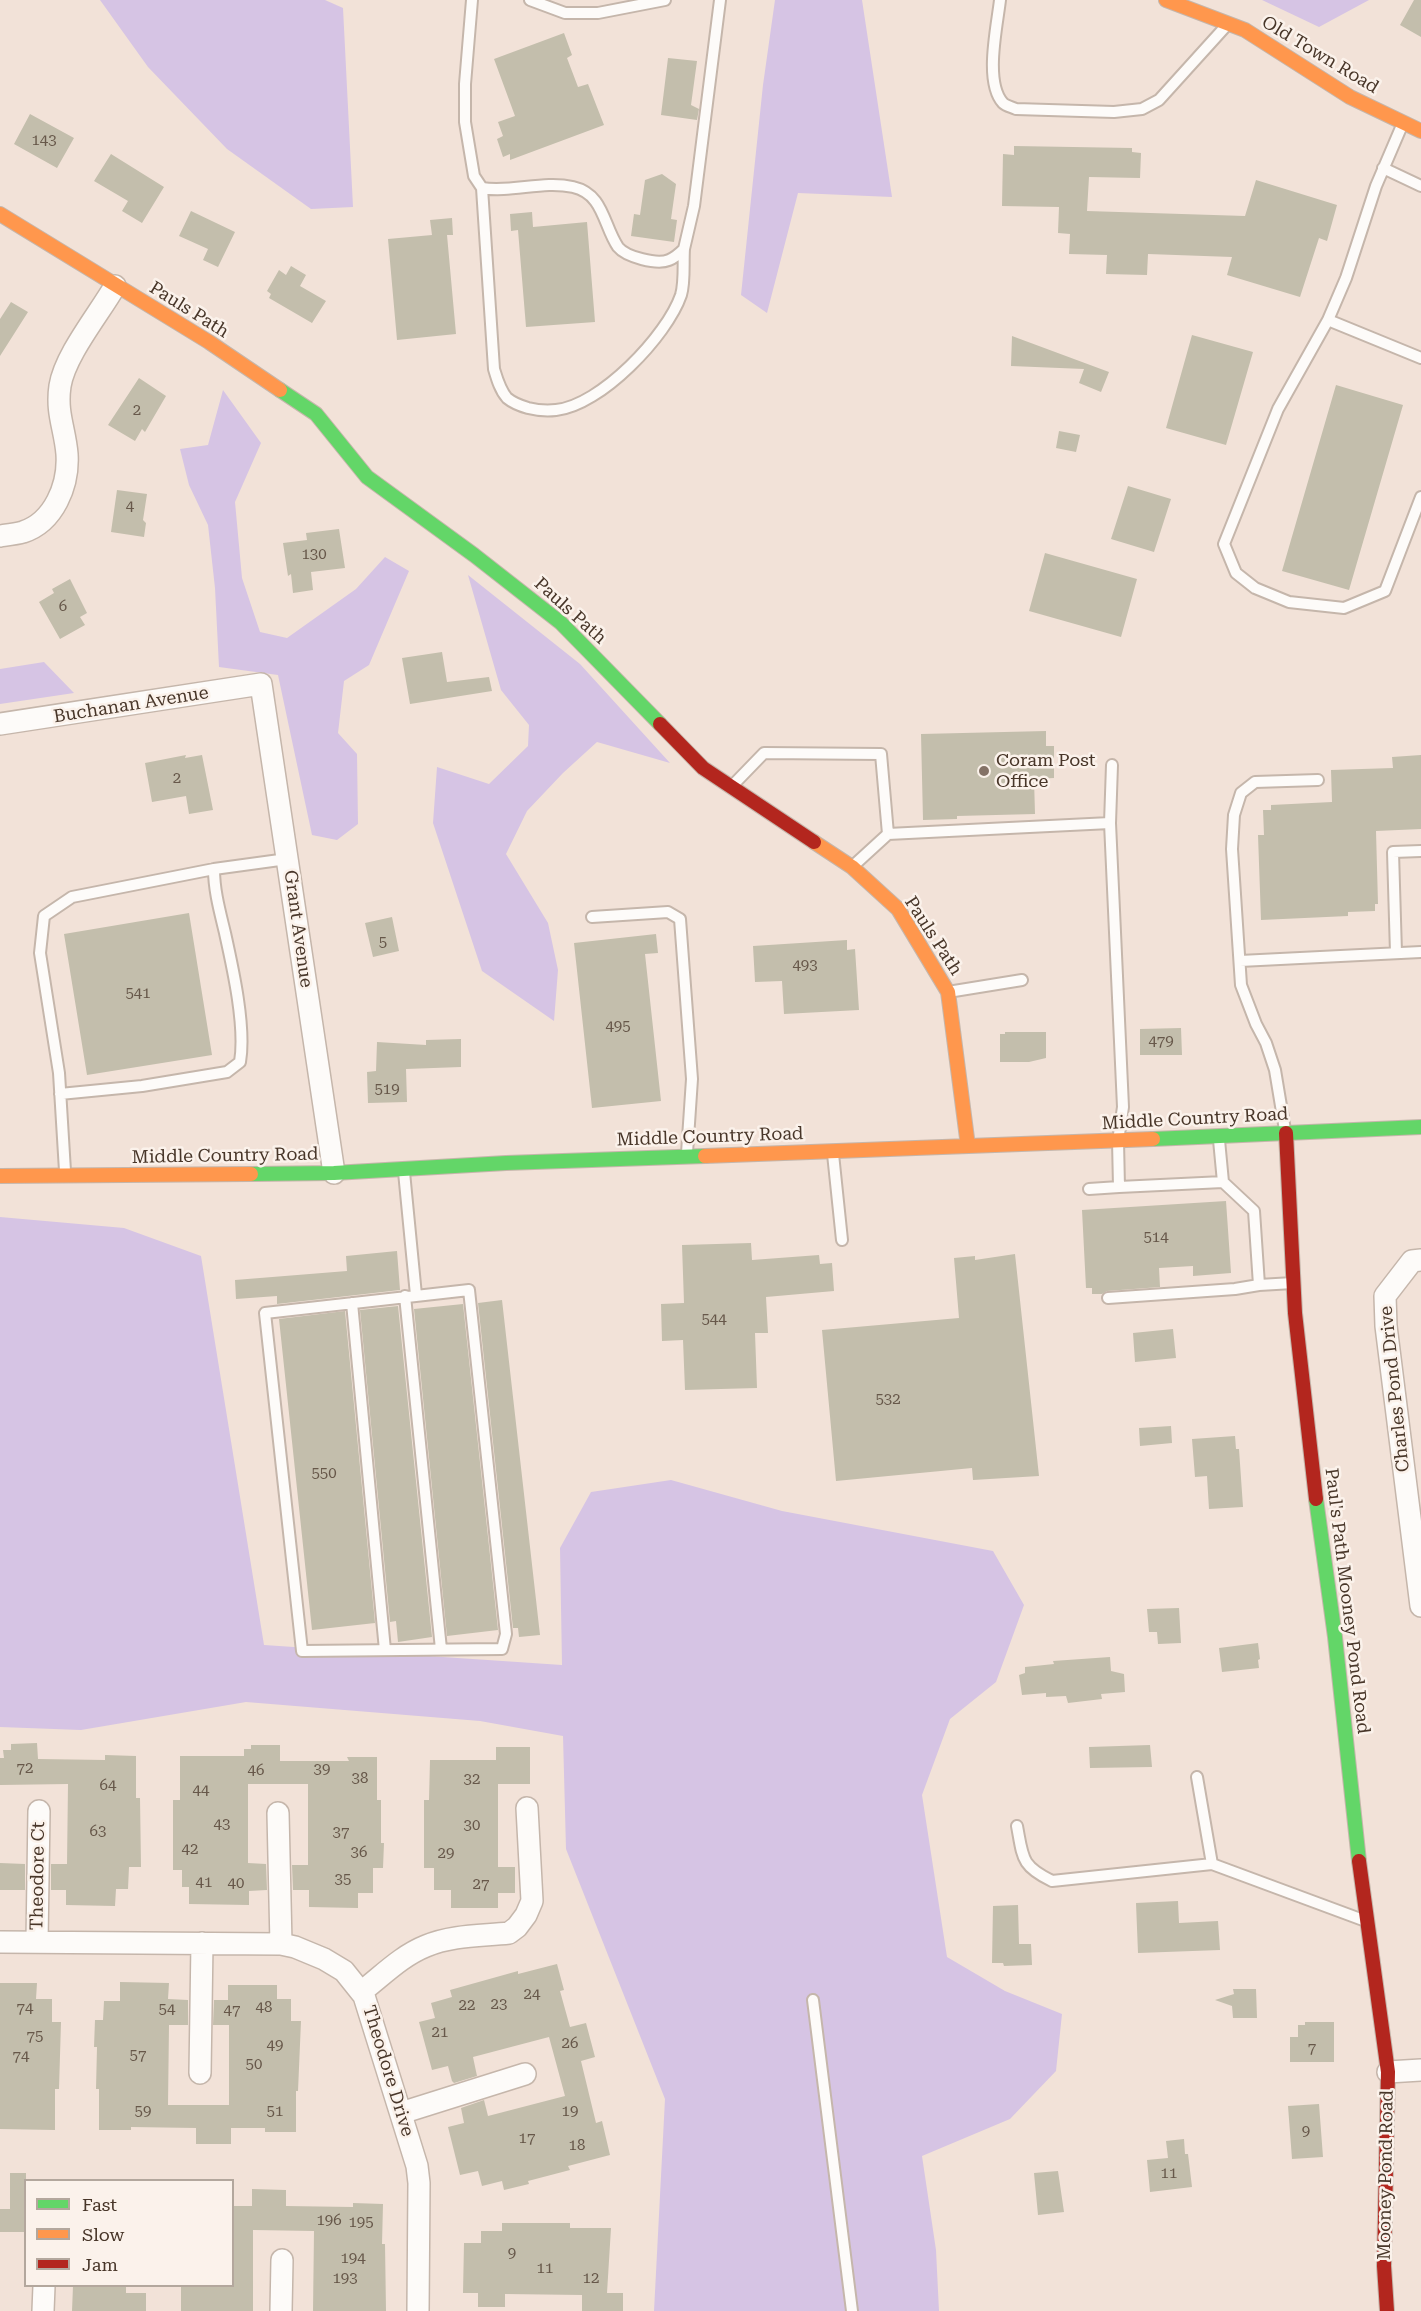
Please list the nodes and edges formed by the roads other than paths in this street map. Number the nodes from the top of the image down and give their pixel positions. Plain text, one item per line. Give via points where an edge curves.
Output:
1 (472, 0) edge
2 (530, 0) edge
3 (666, 0) edge
4 (720, 0) edge
5 (1000, 0) edge
6 (1166, 0) edge
7 (1227, 24) junction
8 (1403, 123) junction
9 (1421, 131) edge
10 (1383, 168) junction
11 (1421, 186) edge
12 (482, 188) junction
13 (0, 214) edge
14 (684, 249) junction
15 (115, 286) junction
16 (1328, 321) junction
17 (1421, 358) edge
18 (1421, 497) edge
19 (0, 536) edge
20 (261, 684) joint
21 (0, 724) edge
22 (1112, 765) dead end
23 (1318, 780) dead end
24 (732, 786) junction
25 (1110, 823) junction
26 (888, 834) junction
27 (1421, 851) edge
28 (287, 860) junction
29 (852, 867) junction
30 (214, 869) junction
31 (592, 917) dead end
32 (1421, 952) edge
33 (1396, 953) junction
34 (1240, 961) junction
35 (1022, 980) dead end
36 (948, 992) junction
37 (60, 1094) junction
38 (1421, 1127) edge
39 (1286, 1133) junction
40 (1219, 1136) junction
41 (1118, 1141) junction
42 (968, 1146) junction
43 (833, 1151) junction
44 (687, 1156) junction
45 (403, 1169) junction
46 (334, 1173) junction
47 (0, 1176) edge
48 (65, 1176) junction
49 (1223, 1182) junction
50 (1119, 1187) junction
51 (1089, 1189) dead end
52 (842, 1240) dead end
53 (1421, 1260) edge
54 (1293, 1283) junction
55 (1259, 1285) junction
56 (411, 1296) junction
57 (1108, 1298) dead end
58 (352, 1303) junction
59 (1421, 1606) edge
60 (441, 1649) junction
61 (385, 1650) junction
62 (1197, 1778) dead end
63 (527, 1808) dead end
64 (39, 1811) dead end
65 (278, 1814) dead end
66 (1017, 1826) dead end
67 (1212, 1864) junction
68 (1366, 1921) junction
69 (0, 1942) edge
70 (37, 1942) junction
71 (202, 1943) junction
72 (281, 1944) junction
73 (361, 1992) junction
74 (813, 2000) dead end
75 (1421, 2070) edge
76 (200, 2073) dead end
77 (1388, 2073) junction
78 (525, 2074) dead end
79 (401, 2114) junction
80 (282, 2260) dead end
81 (45, 2287) edge
82 (43, 2311) edge
83 (281, 2311) edge
84 (418, 2311) edge
85 (852, 2311) edge
86 (1387, 2311) edge

1 - 12 lane via 465,122 474,176
2 - 3 lane via 565,12 598,13
4 - 14 lane via 694,206
5 - 7 lane via 994,89 1005,105 1016,109 1142,109 1159,100
6 - 7 street, Old Town Road
7 - 8 street, Old Town Road via 1245,30 1350,97
8 - 9 street, Old Town Road
8 - 10 lane
10 - 11 lane
10 - 16 lane
12 - 14 lane via 498,191 553,184 575,187 595,198 619,248 646,261 669,260
12 - 14 lane via 494,369 508,399 520,406 556,410 579,403 636,363 665,325 681,294
13 - 15 street, Pauls Path
15 - 19 street via 76,347 60,385 58,412 67,454 64,484 50,514 24,532
15 - 24 street, Pauls Path via 316,414 367,477 561,622 703,768
16 - 17 lane
16 - 18 lane via 1278,409 1224,544 1236,573 1255,588 1289,602 1344,608 1385,591
20 - 21 street, Buchanan Avenue
20 - 28 street, Grant Avenue
22 - 25 lane
23 - 34 lane via 1255,782 1242,793 1234,815 1232,849
24 - 26 lane via 764,753 881,754
24 - 29 street, Pauls Path
25 - 26 lane
25 - 41 lane via 1123,1107
26 - 29 lane
27 - 33 lane via 1393,852
28 - 30 lane
28 - 46 street, Grant Avenue
29 - 36 street, Pauls Path via 898,909
30 - 37 lane via 72,897 44,916 40,953
30 - 37 lane via 238,1011 240,1062 227,1072
31 - 44 lane via 668,912 680,919 692,1078
32 - 33 lane
33 - 34 lane
34 - 39 lane via 1241,985 1275,1071
35 - 36 lane
36 - 42 street, Pauls Path
37 - 48 lane
38 - 39 street, Middle Country Road
39 - 40 street, Middle Country Road
39 - 54 street, Paul's Path Mooney Pond Road
40 - 41 street, Middle Country Road
40 - 49 lane
41 - 42 street, Middle Country Road
41 - 50 lane
42 - 43 street, Middle Country Road
43 - 44 street, Middle Country Road
43 - 52 lane
44 - 45 street, Middle Country Road
45 - 46 street, Middle Country Road
45 - 56 lane
46 - 48 street, Middle Country Road
47 - 48 street, Middle Country Road
49 - 50 lane
49 - 55 lane via 1254,1211
50 - 51 lane
53 - 59 street, Charles Pond Drive via 1412,1261 1385,1296
54 - 55 lane
54 - 68 street, Paul's Path Mooney Pond Road via 1307,1433 1335,1637
55 - 57 lane
56 - 58 lane
56 - 60 lane
56 - 60 lane via 469,1290 506,1634 502,1649
58 - 61 lane
58 - 61 lane via 265,1313 302,1651
60 - 61 lane
62 - 67 lane
63 - 73 street via 532,1901 517,1927 509,1933 457,1938 426,1946 407,1955
64 - 70 street, Theodore Ct
65 - 72 street
66 - 67 lane via 1027,1865 1052,1881
67 - 68 lane
68 - 77 street, Paul's Path Mooney Pond Road
69 - 70 street, Theodore Drive
70 - 71 street, Theodore Drive
71 - 72 street, Theodore Drive
71 - 76 street
72 - 73 street, Theodore Drive via 344,1971
73 - 79 street, Theodore Drive
74 - 85 lane
75 - 77 street, Mooney Pond Road
77 - 86 street, Mooney Pond Road via 1384,2266
78 - 79 street
79 - 84 street, Theodore Drive via 419,2183
80 - 83 street
81 - 82 street

